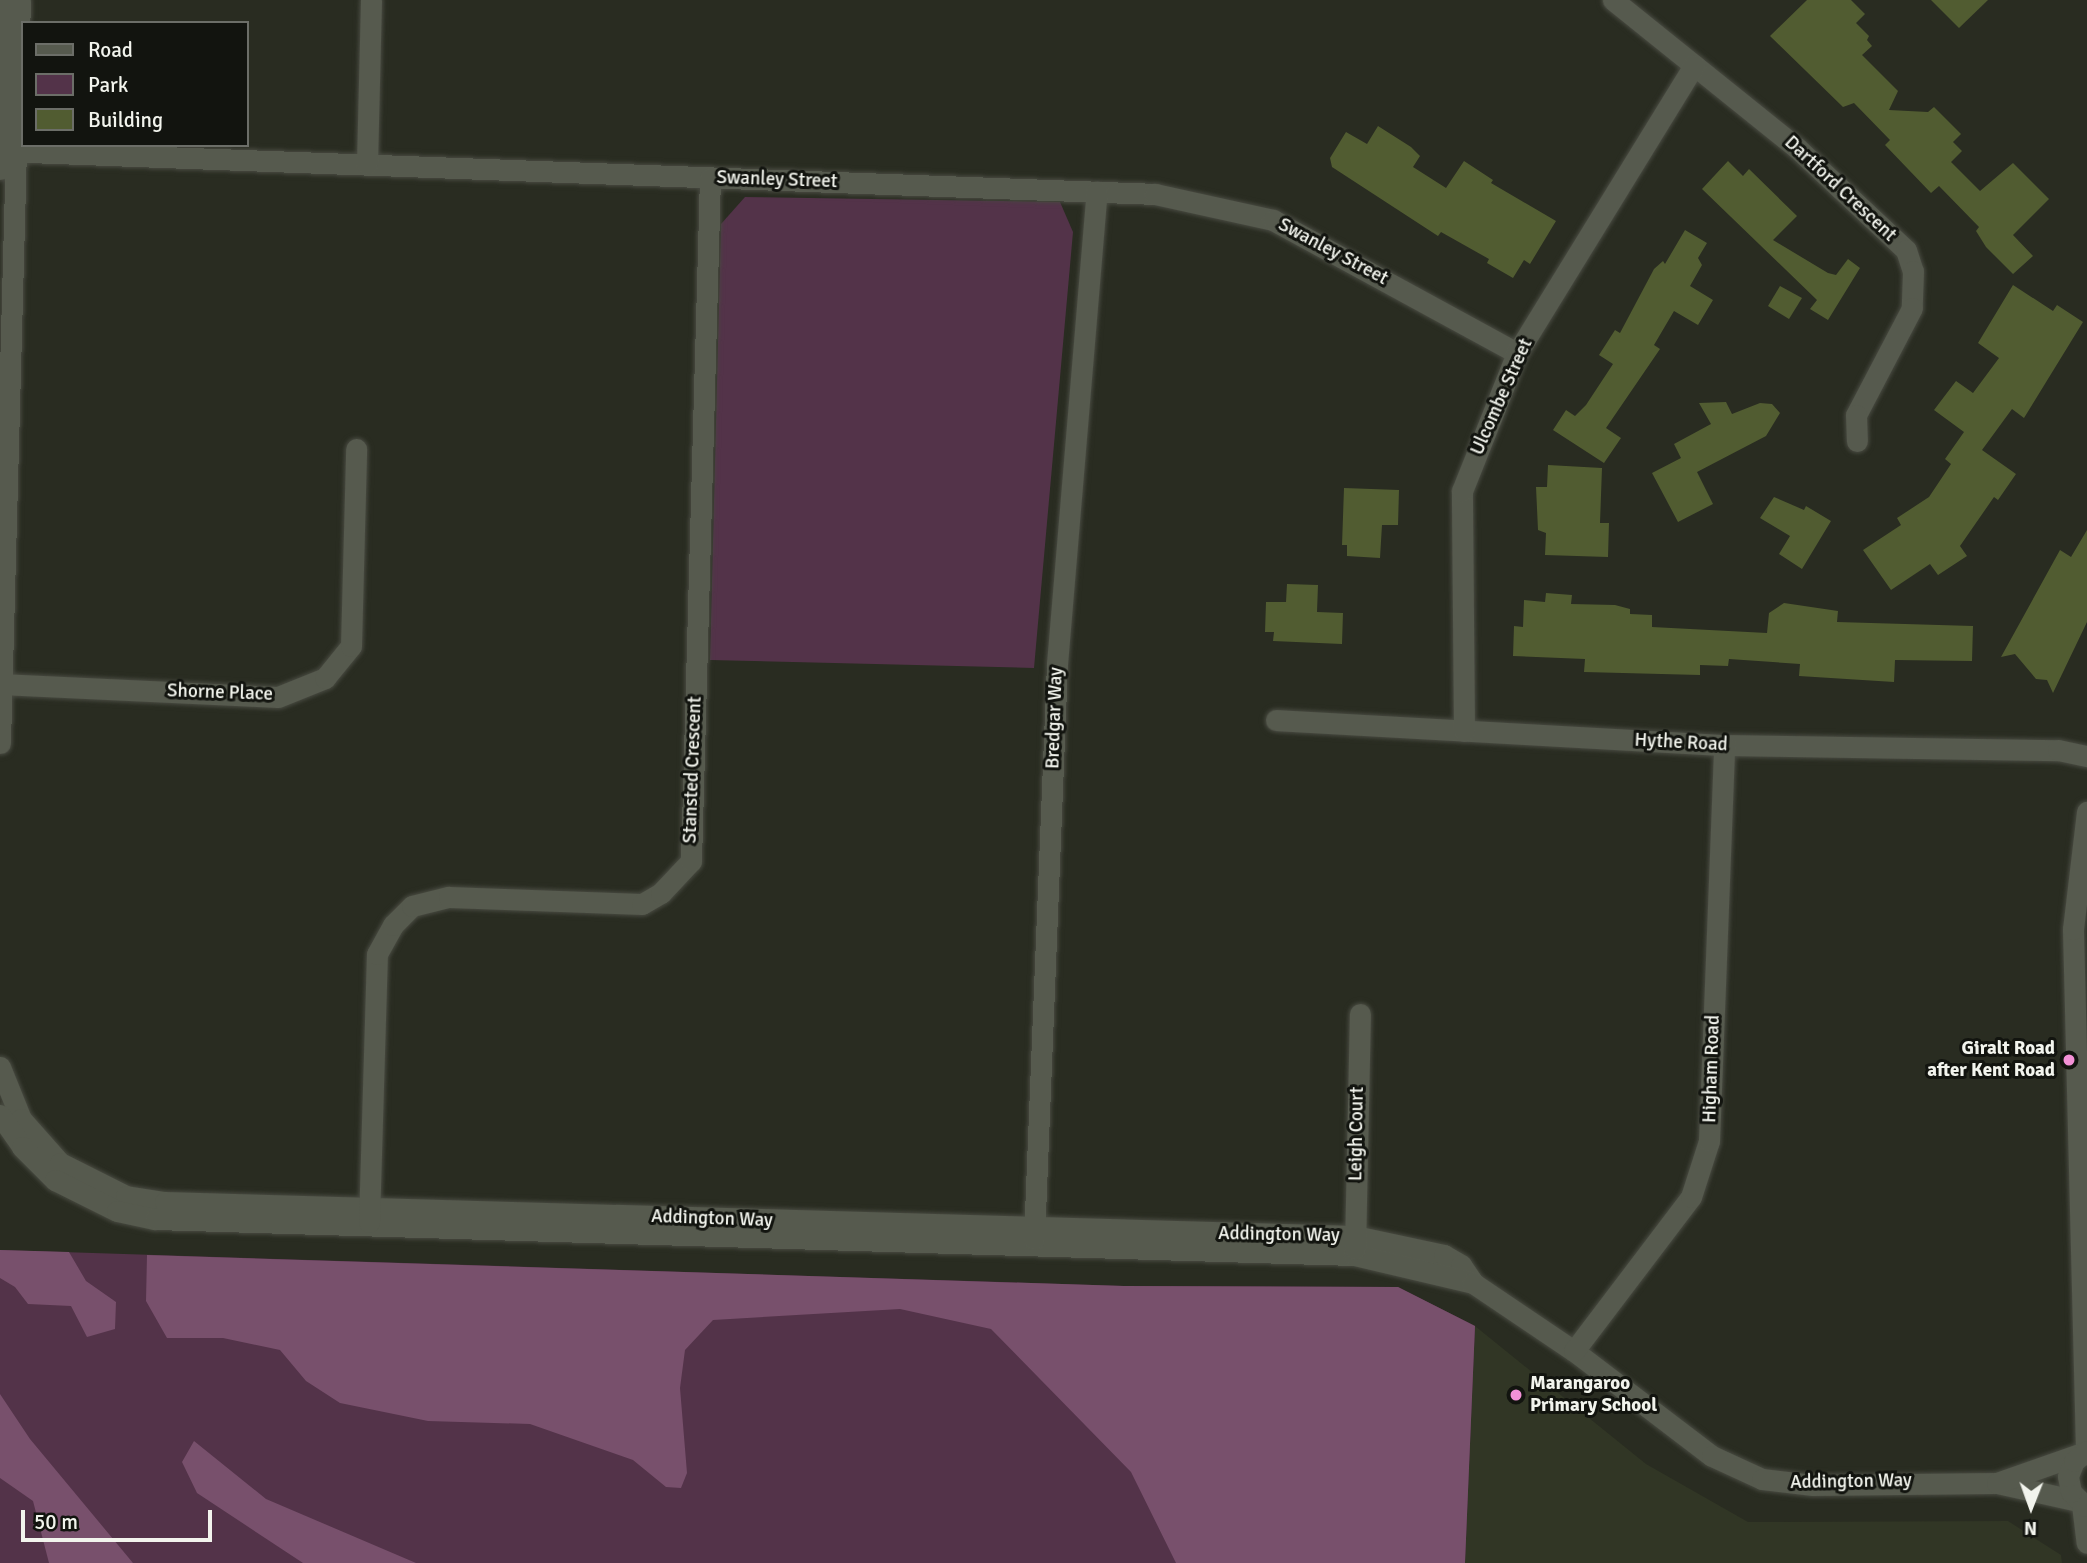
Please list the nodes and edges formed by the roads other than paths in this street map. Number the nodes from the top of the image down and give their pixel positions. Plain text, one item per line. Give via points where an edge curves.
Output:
1 (2, 0) edge
2 (20, 0) edge
3 (371, 0) edge
4 (1613, 0) edge
5 (1694, 65) junction
6 (10, 151) edge
7 (367, 164) junction
8 (0, 169) edge
9 (710, 177) junction
10 (1097, 192) junction
11 (1517, 353) junction
12 (1857, 440) dead end
13 (356, 449) dead end
14 (2, 684) edge
15 (1276, 720) dead end
16 (1464, 731) junction
17 (0, 743) edge
18 (1724, 745) junction
19 (2087, 756) edge
20 (2087, 812) edge
21 (1360, 1014) dead end
22 (0, 1067) edge
23 (0, 1115) edge
24 (369, 1216) junction
25 (1035, 1236) junction
26 (1355, 1246) junction
27 (2085, 1270) edge
28 (1574, 1351) junction
29 (2085, 1452) edge
30 (1997, 1483) junction
31 (2082, 1504) edge
32 (2087, 1543) edge

1 - 6 street
2 - 6 street
3 - 7 street
4 - 5 street, Dartford Crescent
5 - 11 street, Ulcombe Street
5 - 12 street, Dartford Crescent via 1797,148 1906,250 1913,271 1912,308 1856,415
6 - 7 street, Swanley Street
6 - 8 street
6 - 14 street
7 - 9 street, Swanley Street
9 - 10 street, Swanley Street
9 - 24 street, Stansted Crescent via 691,861 661,893 642,904 449,897 412,906 393,925 376,954
10 - 11 street, Swanley Street via 1155,194 1273,220
10 - 25 street, Bredgar Way via 1058,664
11 - 16 street, Ulcombe Street via 1462,491
13 - 14 street, Shorne Place via 351,646 325,678 278,697
14 - 17 street
15 - 16 street, Hythe Road
16 - 18 street, Hythe Road
18 - 19 street, Hythe Road via 2058,750
18 - 28 street, Higham Road via 1709,1141 1691,1197
20 - 27 street via 2073,929
21 - 26 street, Leigh Court
22 - 24 street, Addington Way via 21,1119 41,1145 82,1177 127,1196
23 - 24 street, Addington Way via 22,1147 55,1180 117,1211 155,1219
24 - 25 street, Addington Way
25 - 26 street, Addington Way
26 - 28 street, Addington Way via 1474,1283
27 - 29 street
28 - 30 street, Addington Way via 1712,1456 1762,1479 1813,1485
29 - 30 street, Addington Way
29 - 31 street via 2068,1476
30 - 31 street, Addington Way
31 - 32 street

